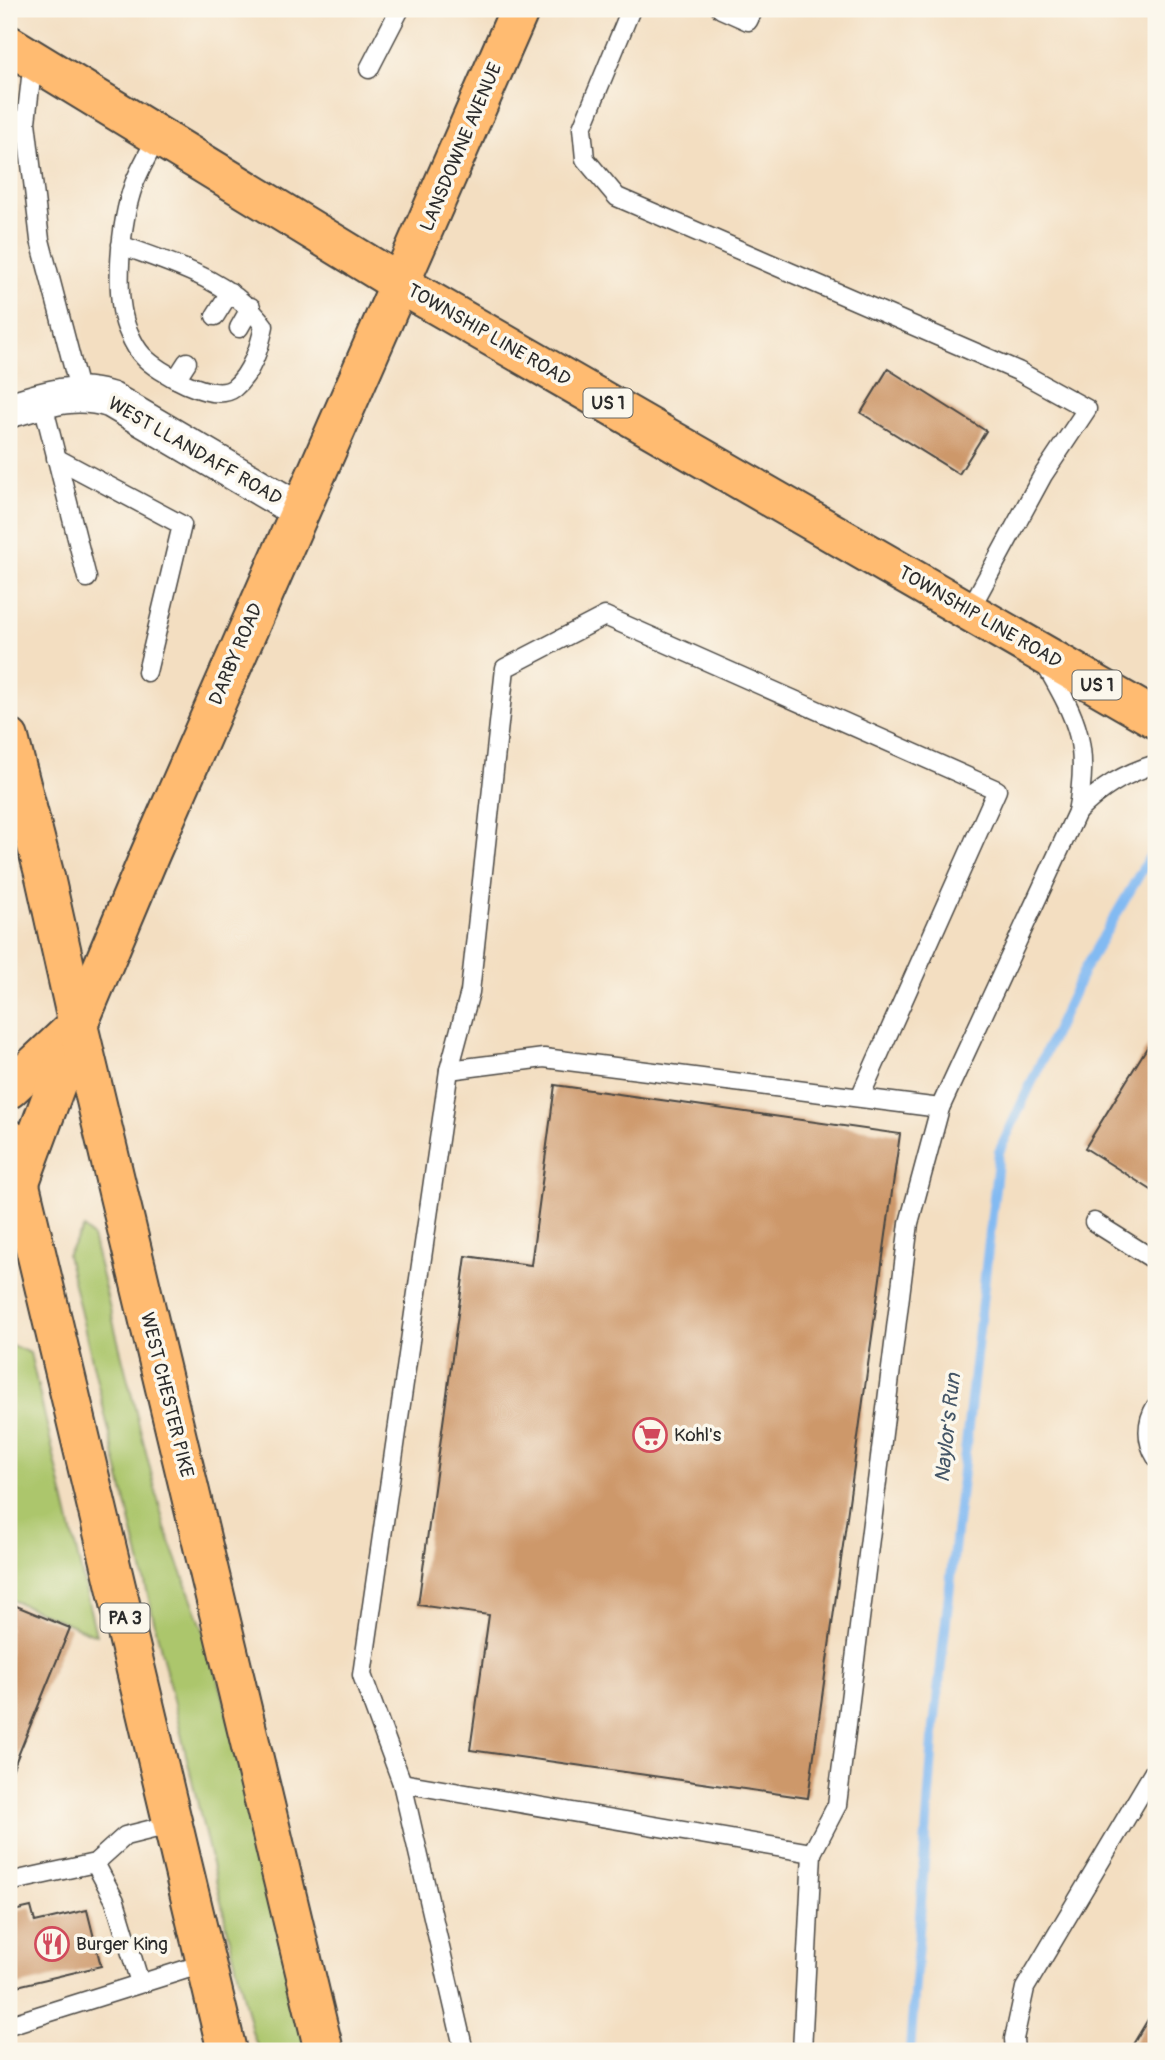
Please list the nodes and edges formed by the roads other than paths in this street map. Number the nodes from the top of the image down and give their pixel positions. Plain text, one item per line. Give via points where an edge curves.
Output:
1 (400, 9) edge
2 (520, 9) edge
3 (631, 9) edge
4 (721, 9) edge
5 (754, 9) edge
6 (17, 55) edge
7 (369, 69) dead end
8 (158, 136) junction
9 (121, 245) junction
10 (402, 285) junction
11 (229, 292) junction
12 (251, 307) junction
13 (215, 316) dead end
14 (239, 328) dead end
15 (187, 362) dead end
16 (176, 379) junction
17 (80, 393) junction
18 (42, 400) junction
19 (9, 410) edge
20 (56, 458) junction
21 (298, 510) junction
22 (87, 578) dead end
23 (969, 611) junction
24 (1037, 650) junction
25 (147, 672) dead end
26 (1156, 719) edge
27 (9, 738) edge
28 (1156, 764) edge
29 (14, 780) edge
30 (1077, 812) junction
31 (78, 1025) junction
32 (449, 1070) junction
33 (9, 1089) edge
34 (860, 1097) junction
35 (940, 1108) junction
36 (9, 1139) edge
37 (14, 1198) edge
38 (1094, 1222) dead end
39 (1156, 1261) edge
40 (1156, 1406) edge
41 (1156, 1457) edge
42 (1156, 1769) edge
43 (402, 1783) junction
44 (173, 1824) junction
45 (812, 1853) junction
46 (95, 1863) junction
47 (9, 1882) edge
48 (206, 1963) junction
49 (140, 1983) junction
50 (9, 2025) edge
51 (227, 2051) edge
52 (324, 2051) edge
53 (464, 2051) edge
54 (802, 2051) edge
55 (1015, 2051) edge

1 - 7 lane
2 - 10 main road, LANSDOWNE AVENUE
3 - 23 lane via 582,128 585,159 617,197 1018,371 1087,409 1043,475
4 - 5 lane via 748,21
6 - 8 main road, TOWNSHIP LINE ROAD / US 1
6 - 17 lane via 40,240
8 - 9 lane via 134,183
8 - 10 main road, TOWNSHIP LINE ROAD / US 1
9 - 11 lane via 193,272
9 - 16 lane via 121,298 127,331 143,356
10 - 21 main road, DARBY ROAD
10 - 23 main road, TOWNSHIP LINE ROAD / US 1
11 - 12 lane
11 - 13 lane
12 - 14 lane
12 - 16 lane via 264,326 260,349 233,388 219,393 207,382 185,385
15 - 16 lane
17 - 18 street, WEST LLANDAFF ROAD
17 - 21 street, WEST LLANDAFF ROAD via 111,400
18 - 19 street, WEST LLANDAFF ROAD
18 - 20 lane
20 - 22 lane
20 - 25 lane via 182,525
21 - 31 main road, DARBY ROAD
23 - 24 main road, TOWNSHIP LINE ROAD / US 1
24 - 26 main road, TOWNSHIP LINE ROAD / US 1
24 - 30 lane via 1079,733 1084,772
27 - 29 main road, WEST CHESTER PIKE
28 - 30 lane via 1101,788
29 - 31 main road, WEST CHESTER PIKE via 45,877
30 - 35 lane
31 - 33 main road, DARBY ROAD
31 - 37 main road, DARBY ROAD
31 - 52 main road, WEST CHESTER PIKE
32 - 34 lane via 544,1058
32 - 34 lane via 470,992 505,668 605,616 997,790
32 - 43 lane via 362,1675
34 - 35 lane
35 - 45 lane via 909,1223 837,1805
36 - 37 main road, PA 3
37 - 44 main road, PA 3
38 - 39 lane
40 - 41 lane via 1148,1436
42 - 55 lane via 1025,1987
43 - 45 lane
43 - 53 lane
44 - 46 lane via 125,1836
44 - 48 main road, PA 3
45 - 54 lane
46 - 47 lane
46 - 49 lane via 115,1901
48 - 49 lane
48 - 51 main road, PA 3
49 - 50 lane

